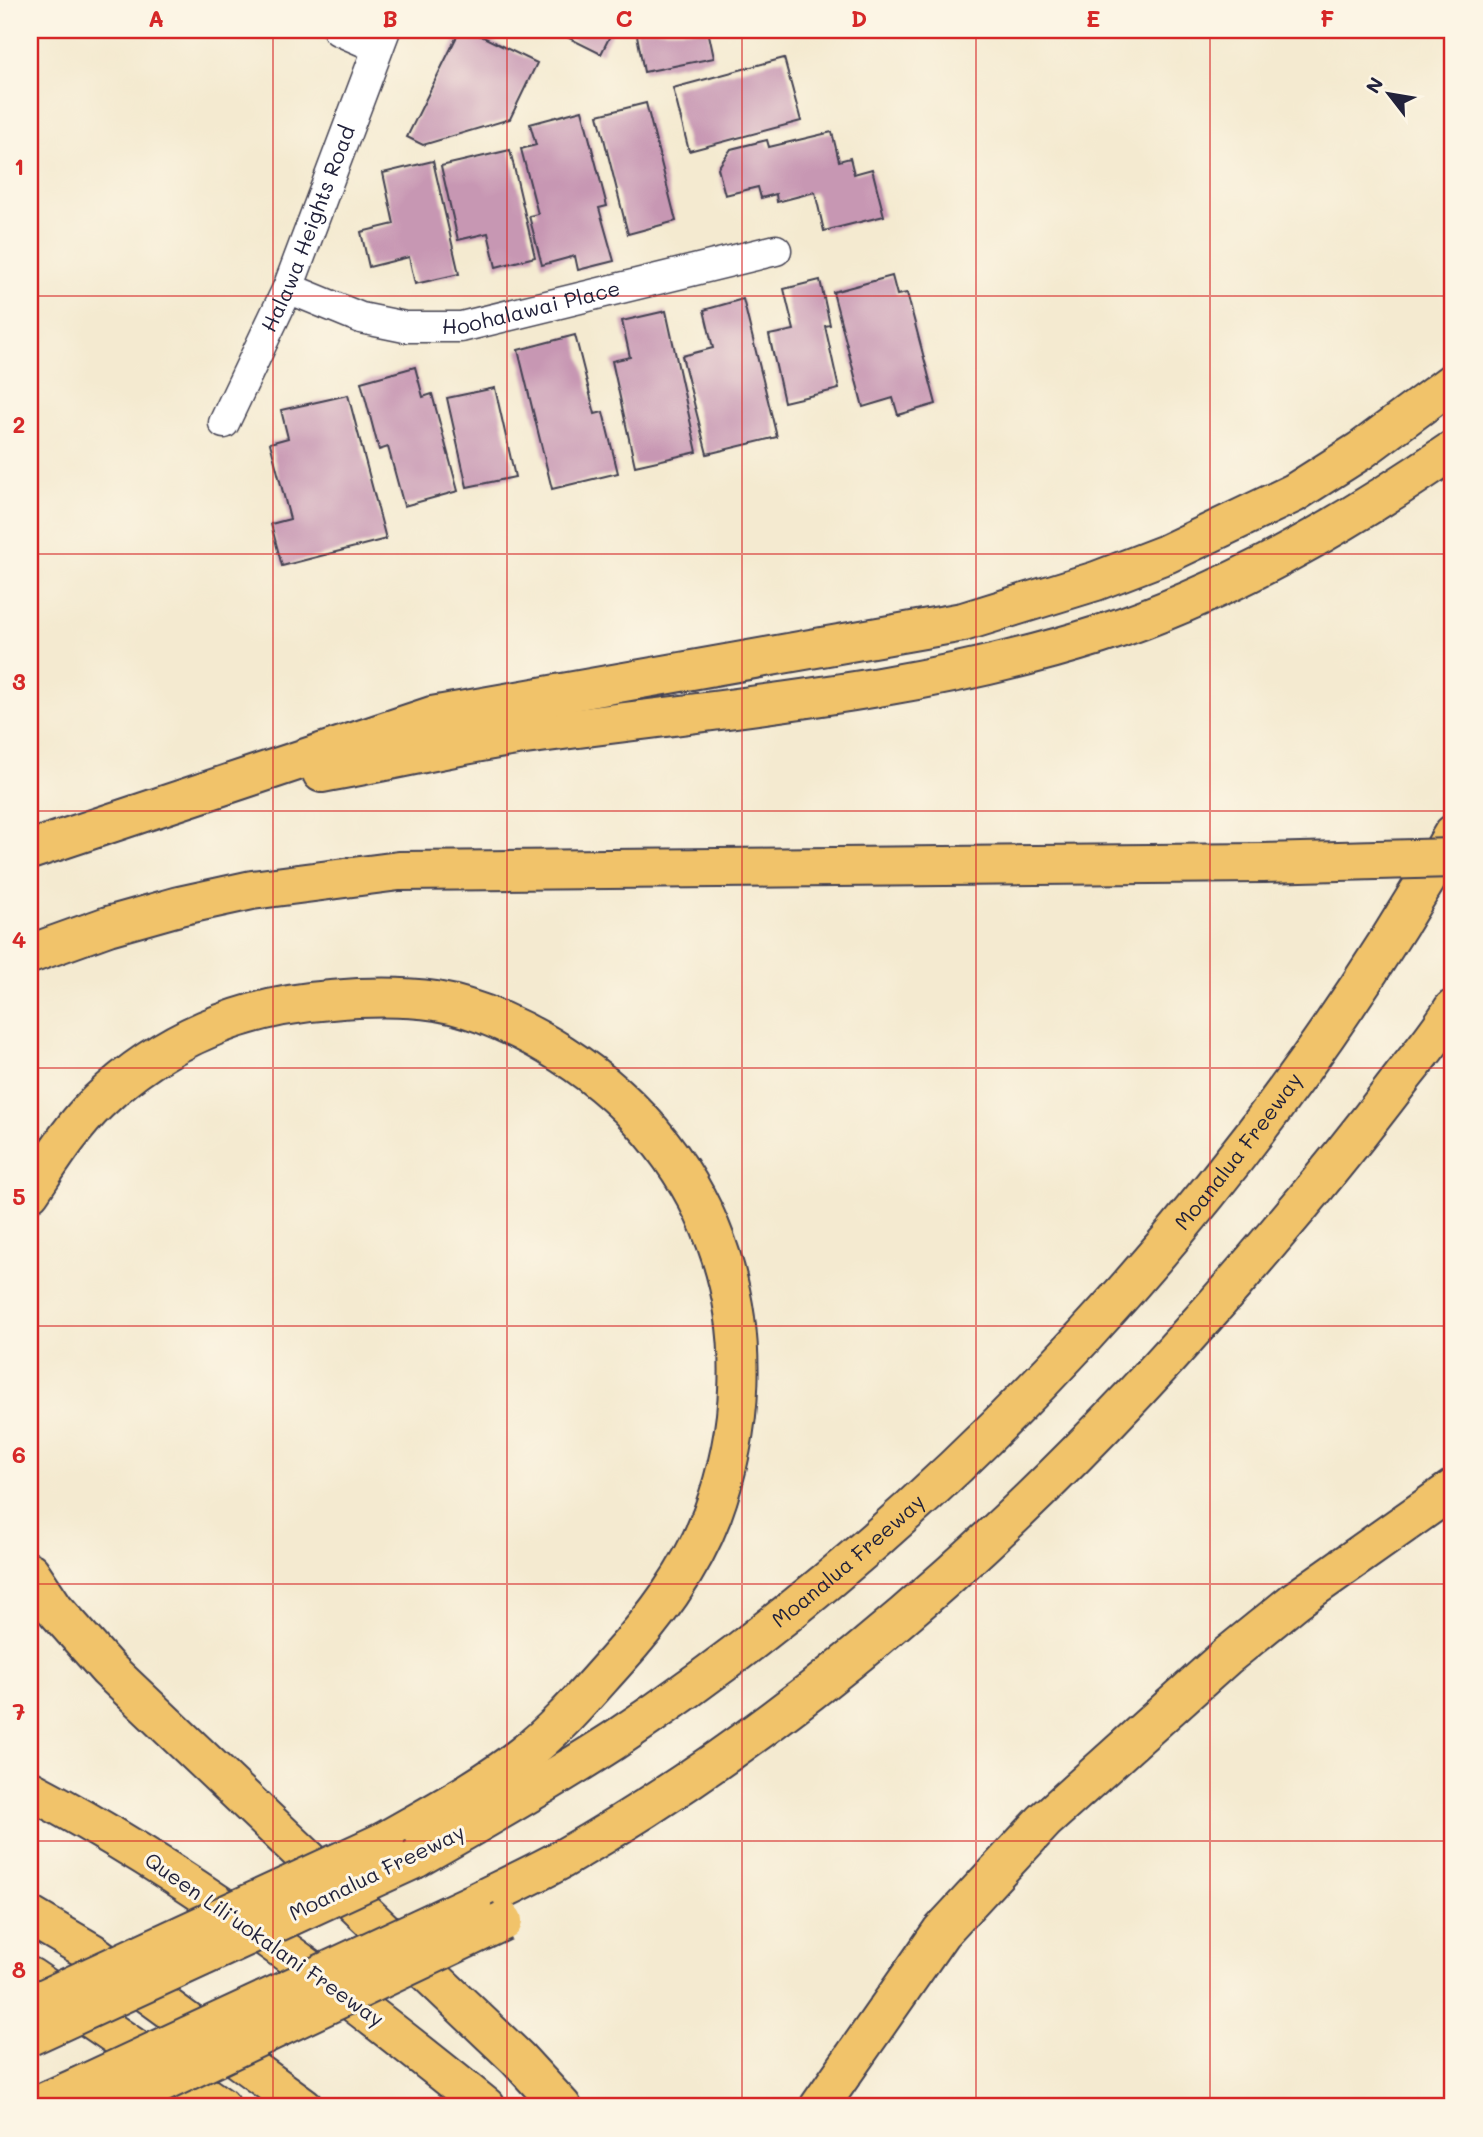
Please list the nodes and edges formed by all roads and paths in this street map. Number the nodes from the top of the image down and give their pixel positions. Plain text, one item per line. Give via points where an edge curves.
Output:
1 (338, 30) edge
2 (381, 39) edge
3 (776, 250) dead end
4 (288, 288) junction
5 (1453, 382) edge
6 (224, 424) dead end
7 (1453, 450) edge
8 (130, 818) junction
9 (1453, 834) edge
10 (30, 850) edge
11 (1453, 859) edge
12 (30, 954) edge
13 (1450, 1014) edge
14 (30, 1192) edge
15 (1453, 1489) edge
16 (30, 1572) edge
17 (30, 1790) edge
18 (400, 1850) junction
19 (487, 1913) junction
20 (30, 1916) edge
21 (30, 1977) edge
22 (30, 2005) edge
23 (30, 2036) edge
24 (33, 2107) edge
25 (111, 2107) edge
26 (221, 2107) edge
27 (304, 2107) edge
28 (486, 2107) edge
29 (562, 2107) edge
30 (819, 2107) edge

1 - 2 street
2 - 4 street, Halawa Heights Road
3 - 4 street, Hoohalawai Place via 461,327 405,327 361,318
4 - 6 street, Halawa Heights Road
5 - 8 highway via 1294,493 1178,549 1096,581 963,622 432,716
7 - 8 highway via 1370,507 1276,559 1101,634 1013,660 833,696 507,738 316,774
8 - 10 highway
9 - 18 highway, Moanalua Freeway via 1332,1029 1245,1144 1150,1260 978,1447 859,1552 615,1739 538,1789
11 - 12 highway, bridge via 398,871 288,884 180,906
13 - 19 highway via 1341,1157 1240,1278 1033,1499 922,1599 565,1883
14 - 18 highway via 98,1102 149,1061 202,1029 260,1010 379,996 439,1002 488,1016 545,1043 597,1076 635,1110 698,1196 722,1253 735,1316 737,1385 731,1445 712,1514 685,1573 639,1636 584,1696 524,1755 456,1800
15 - 30 highway via 1296,1600 1227,1656 1044,1821 941,1932
16 - 29 highway via 54,1608 108,1669 518,2059
17 - 28 highway, Queen Liliʻuokalani Freeway via 186,1882 388,2027
18 - 22 highway, bridge
18 - 23 highway, Moanalua Freeway, bridge
19 - 24 highway, bridge
19 - 25 highway, bridge
20 - 27 highway via 91,1952
21 - 26 highway

